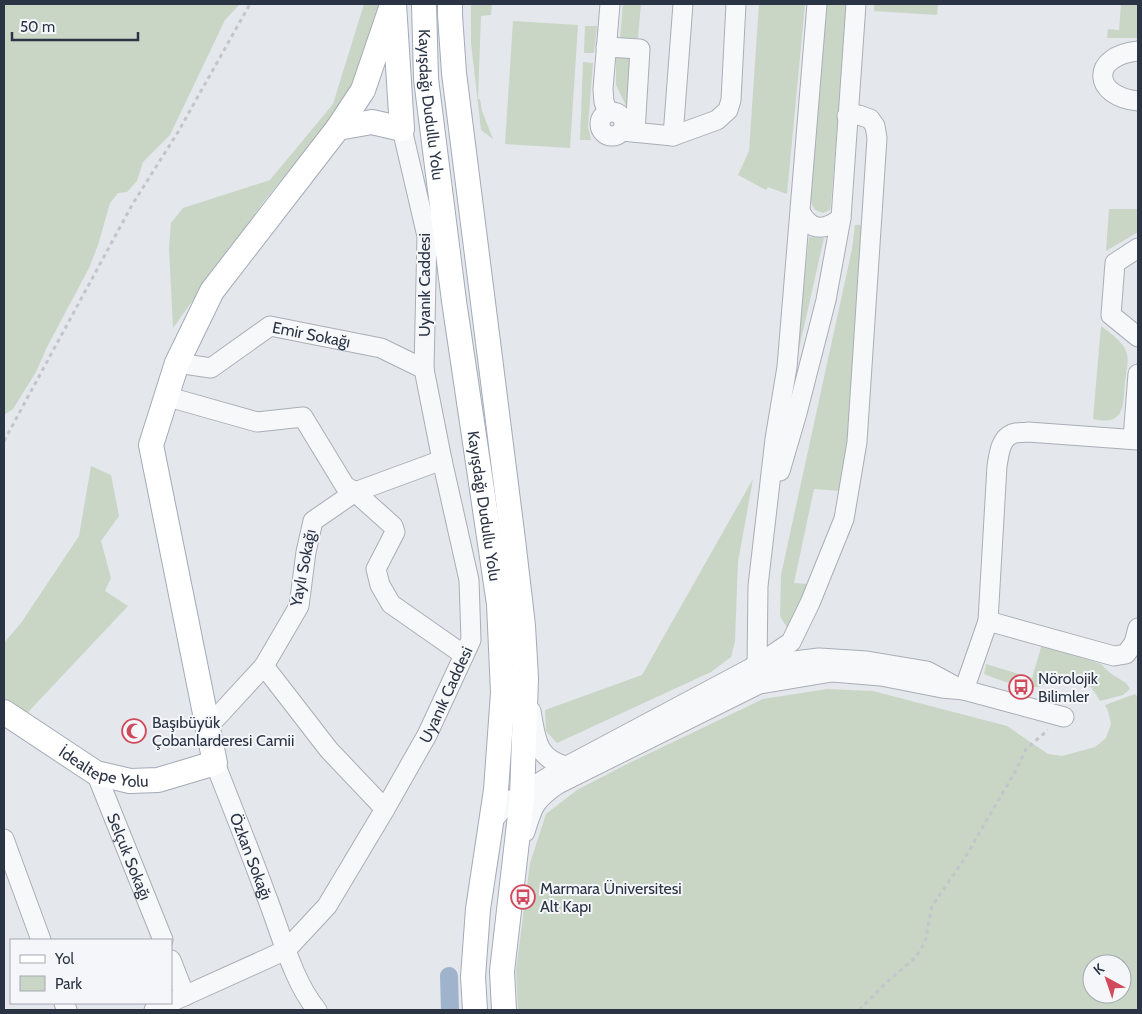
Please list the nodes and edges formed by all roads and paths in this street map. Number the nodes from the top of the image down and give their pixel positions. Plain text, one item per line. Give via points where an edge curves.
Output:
1 (250, 4) edge
2 (393, 4) edge
3 (424, 4) edge
4 (450, 4) edge
5 (610, 4) edge
6 (683, 4) edge
7 (736, 4) edge
8 (817, 4) edge
9 (856, 4) edge
10 (606, 47) junction
11 (1138, 52) edge
12 (1138, 101) edge
13 (848, 116) junction
14 (338, 128) junction
15 (402, 129) junction
16 (628, 132) junction
17 (673, 136) junction
18 (801, 213) junction
19 (841, 218) junction
20 (1138, 248) edge
21 (1138, 337) edge
22 (177, 363) junction
23 (424, 369) junction
24 (1138, 374) edge
25 (165, 396) junction
26 (1136, 440) edge
27 (4, 441) edge
28 (442, 460) junction
29 (355, 492) junction
30 (766, 521) junction
31 (988, 621) junction
32 (1138, 628) edge
33 (464, 655) junction
34 (264, 666) junction
35 (758, 674) junction
36 (526, 678) junction
37 (964, 690) junction
38 (4, 712) edge
39 (1064, 717) joint
40 (207, 728) junction
41 (215, 763) junction
42 (566, 766) junction
43 (96, 773) junction
44 (522, 794) junction
45 (386, 810) junction
46 (491, 823) junction
47 (4, 839) edge
48 (512, 879) junction
49 (41, 939) edge
50 (163, 939) edge
51 (286, 950) junction
52 (172, 968) edge
53 (176, 1000) edge
54 (167, 1004) edge
55 (154, 1010) edge
56 (317, 1010) edge
57 (475, 1010) edge
58 (504, 1010) edge
59 (859, 1010) edge

1 - 27 path via 178,132 132,205
2 - 14 main road via 363,90
2 - 15 main road
3 - 46 main road, Kayışdağı Dudullu Yolu via 426,79 454,301 499,604 503,693
4 - 36 main road, Kayışdağı Dudullu Yolu via 454,73 513,540
5 - 10 street
6 - 17 street
7 - 17 street via 728,110 717,120
8 - 18 street
9 - 13 street
10 - 16 street via 604,102 608,112 617,113 623,119
10 - 16 street via 640,48
11 - 12 street via 1121,55 1105,65 1103,70 1104,82 1111,92 1123,99
13 - 19 street
13 - 35 street via 870,118 877,138 857,442 844,519 810,602 791,642
14 - 15 main road via 372,122
14 - 22 main road via 212,291
15 - 23 street, Uyanık Caddesi via 427,236
16 - 17 street
18 - 19 street via 804,220 818,227 826,227
18 - 30 street via 787,367
19 - 30 street via 826,300 798,413
20 - 21 street via 1115,263 1111,316
22 - 23 street, Emir Sokağı via 211,368 270,326 381,348
22 - 25 main road
23 - 28 street, Uyanık Caddesi
24 - 26 street
25 - 29 street via 257,422 303,417 345,486
25 - 40 main road via 151,446
26 - 31 street via 1028,432 1012,433 1005,439 997,466
28 - 29 street, Yaylı Sokağı
28 - 33 street, Uyanık Caddesi via 469,580 471,640
29 - 33 street via 394,526 395,532 376,569 380,585 391,604
29 - 34 street, Yaylı Sokağı via 313,521 299,606
30 - 35 street via 758,586
31 - 32 street via 1114,656 1126,654 1134,643
31 - 37 street
33 - 45 street, Uyanık Caddesi via 427,735
34 - 40 street, Yaylı Sokağı
34 - 45 street via 329,750
35 - 37 street via 832,672 881,676
35 - 42 street
35 - 48 street via 540,797 531,812
36 - 42 street via 539,749 554,762
36 - 44 main road, Kayışdağı Dudullu Yolu
37 - 39 street
38 - 43 main road, İdealtepe Yolu
39 - 59 path via 1026,749 963,861 932,906 925,942 916,957
40 - 41 main road
41 - 43 main road, İdealtepe Yolu via 158,780 130,782
41 - 51 street, Özkan Sokağı
42 - 44 street
43 - 50 street, Selçuk Sokağı
44 - 46 street via 502,808
44 - 48 main road, Kayışdağı Dudullu Yolu
45 - 51 street, Uyanık Caddesi via 326,906
46 - 57 main road, Kayışdağı Dudullu Yolu via 478,910 473,978
47 - 49 street
48 - 58 main road, Kayışdağı Dudullu Yolu via 502,971
51 - 53 street, Uyanık Caddesi
51 - 56 street, Özkan Sokağı via 309,1001
52 - 53 street
54 - 55 street, Uyanık Caddesi

